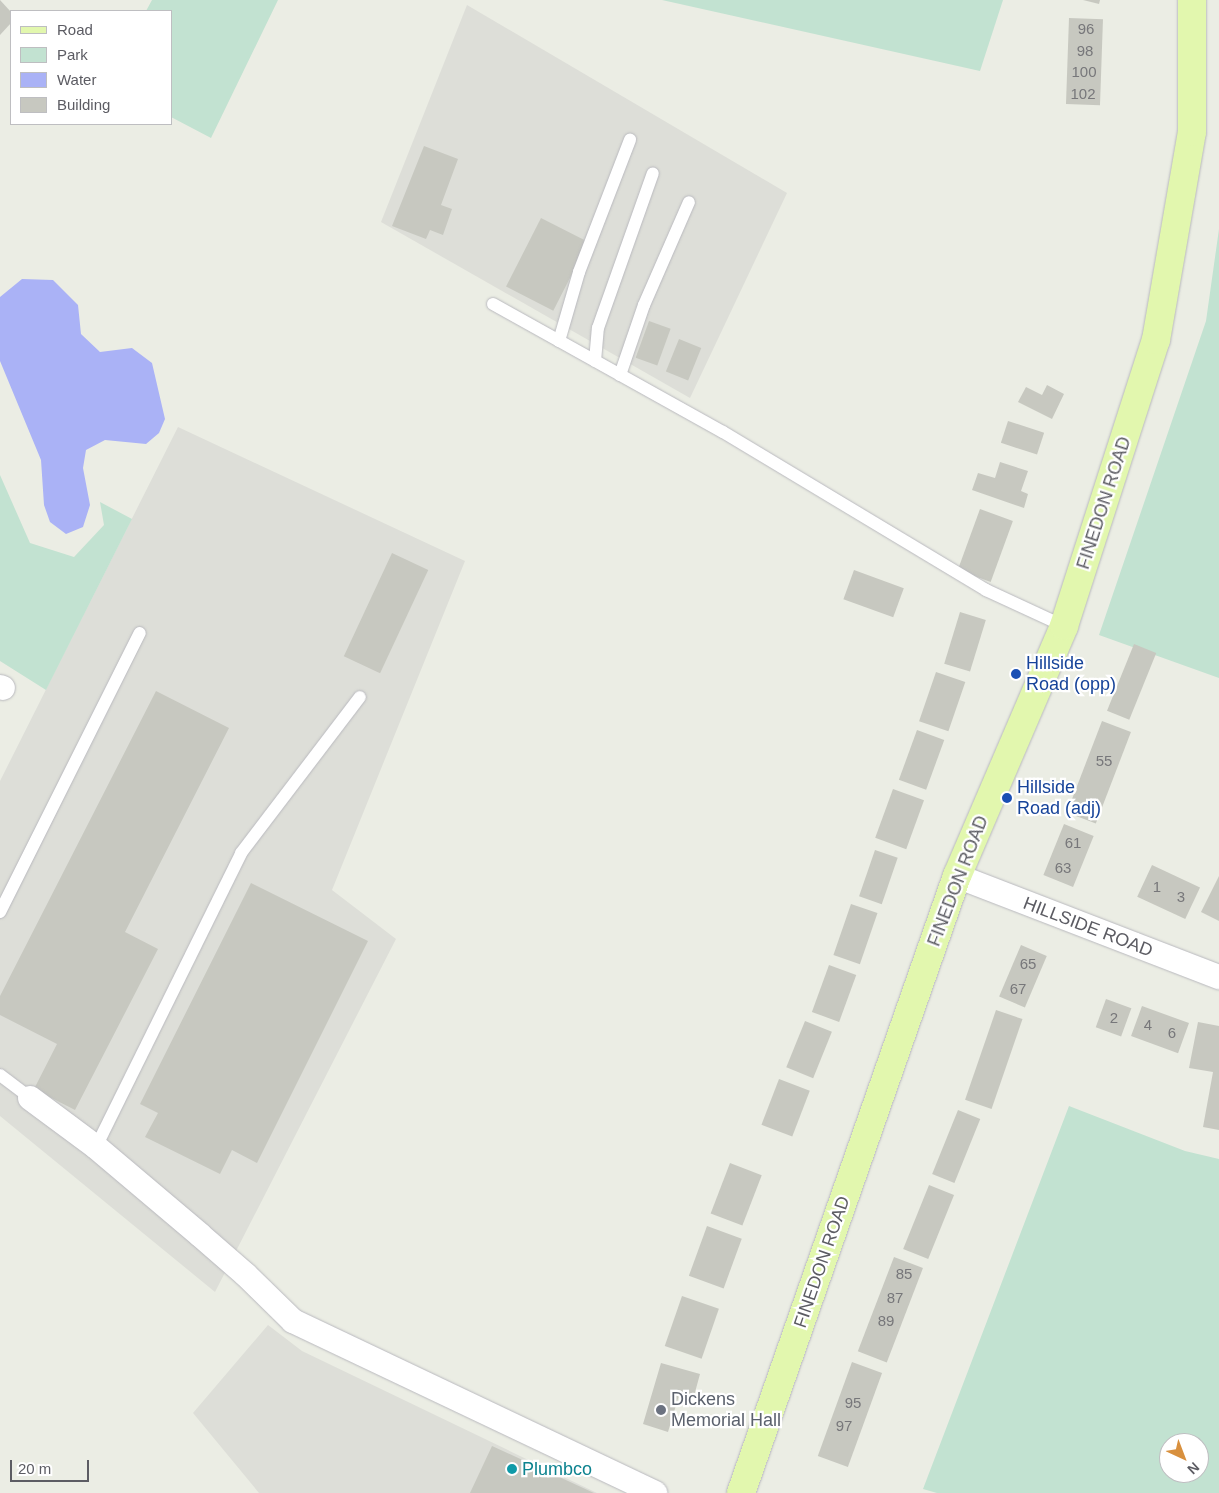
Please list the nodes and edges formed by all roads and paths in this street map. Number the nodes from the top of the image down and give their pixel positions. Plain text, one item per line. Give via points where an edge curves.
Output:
1 (1192, 0) edge
2 (630, 140) dead end
3 (653, 173) dead end
4 (689, 202) dead end
5 (493, 304) dead end
6 (559, 341) junction
7 (595, 361) junction
8 (620, 375) junction
9 (1064, 626) junction
10 (140, 633) dead end
11 (360, 697) dead end
12 (957, 876) junction
13 (0, 912) edge
14 (1219, 977) edge
15 (0, 1074) edge
16 (30, 1098) joint
17 (96, 1147) junction
18 (655, 1493) edge
19 (741, 1493) edge

1 - 9 main road, FINEDON ROAD via 1192,132 1156,340
2 - 6 lane via 580,272
3 - 7 lane via 598,328
4 - 8 lane via 644,305
5 - 6 lane
6 - 7 lane
7 - 8 lane
8 - 9 lane via 732,437 986,590
9 - 12 main road, FINEDON ROAD
10 - 13 lane
11 - 17 lane via 241,852
12 - 14 street, HILLSIDE ROAD
12 - 19 main road, FINEDON ROAD
15 - 16 lane
16 - 17 street
17 - 18 street via 246,1275 293,1321

